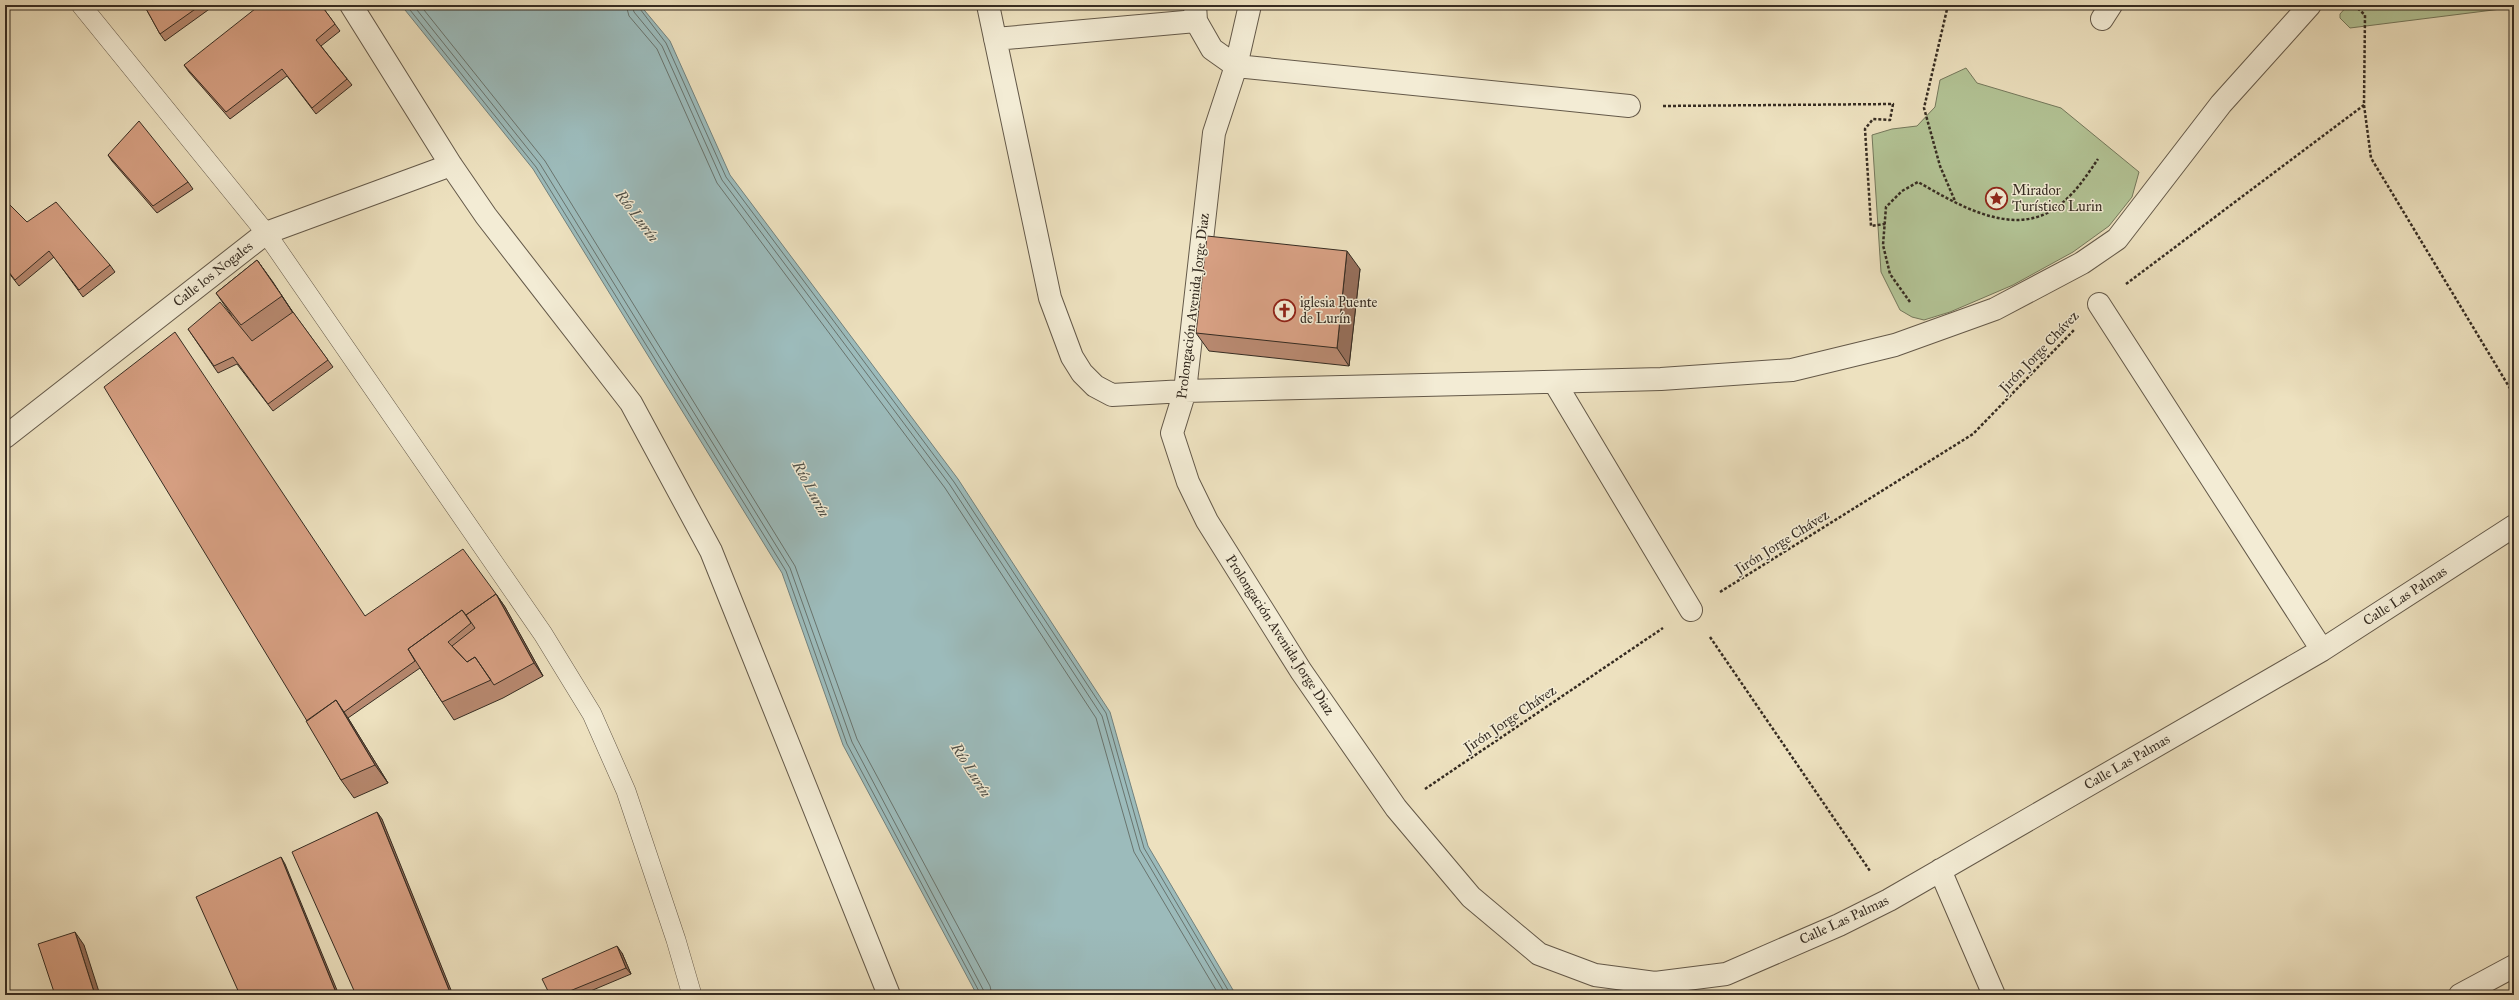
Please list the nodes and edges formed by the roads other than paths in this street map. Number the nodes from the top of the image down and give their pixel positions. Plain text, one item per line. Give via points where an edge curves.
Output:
1 (81, 5) edge
2 (351, 5) edge
3 (988, 5) edge
4 (1250, 5) edge
5 (2310, 5) edge
6 (1196, 13) edge
7 (995, 39) junction
8 (1236, 66) junction
9 (1629, 106) road end
10 (451, 165) junction
11 (266, 233) junction
12 (2099, 304) road end
13 (1555, 383) junction
14 (1184, 391) junction
15 (5, 437) edge
16 (2514, 526) edge
17 (1691, 610) road end
18 (2322, 650) junction
19 (1940, 870) junction
20 (2514, 966) edge
21 (1726, 974) joint
22 (692, 995) edge
23 (889, 995) edge
24 (1994, 995) edge
25 (2460, 995) edge

1 - 11 lane
2 - 10 street
3 - 7 street
4 - 8 street, Prolongación Avenida Jorge Diaz
5 - 13 street via 2221,104 2117,239 2082,263 1995,308 1895,345 1792,370
6 - 7 street
6 - 8 street via 1212,49
7 - 14 street via 1050,298 1072,357 1094,386 1112,395
8 - 9 street
8 - 14 street, Prolongación Avenida Jorge Diaz via 1214,133
10 - 11 street, Calle los Nogales
10 - 23 street via 486,216 632,403 711,551
11 - 15 street, Calle los Nogales
11 - 22 lane via 543,634 592,714 626,791
12 - 18 street
13 - 14 street
13 - 17 street
14 - 21 street, Prolongación Avenida Jorge Diaz via 1172,433 1188,482 1207,521 1301,672 1396,808 1471,897 1539,954 1595,975 1655,983
16 - 18 street, Calle Las Palmas
18 - 19 street, Calle Las Palmas
19 - 21 street, Calle Las Palmas via 1839,925
19 - 24 street
20 - 25 street

